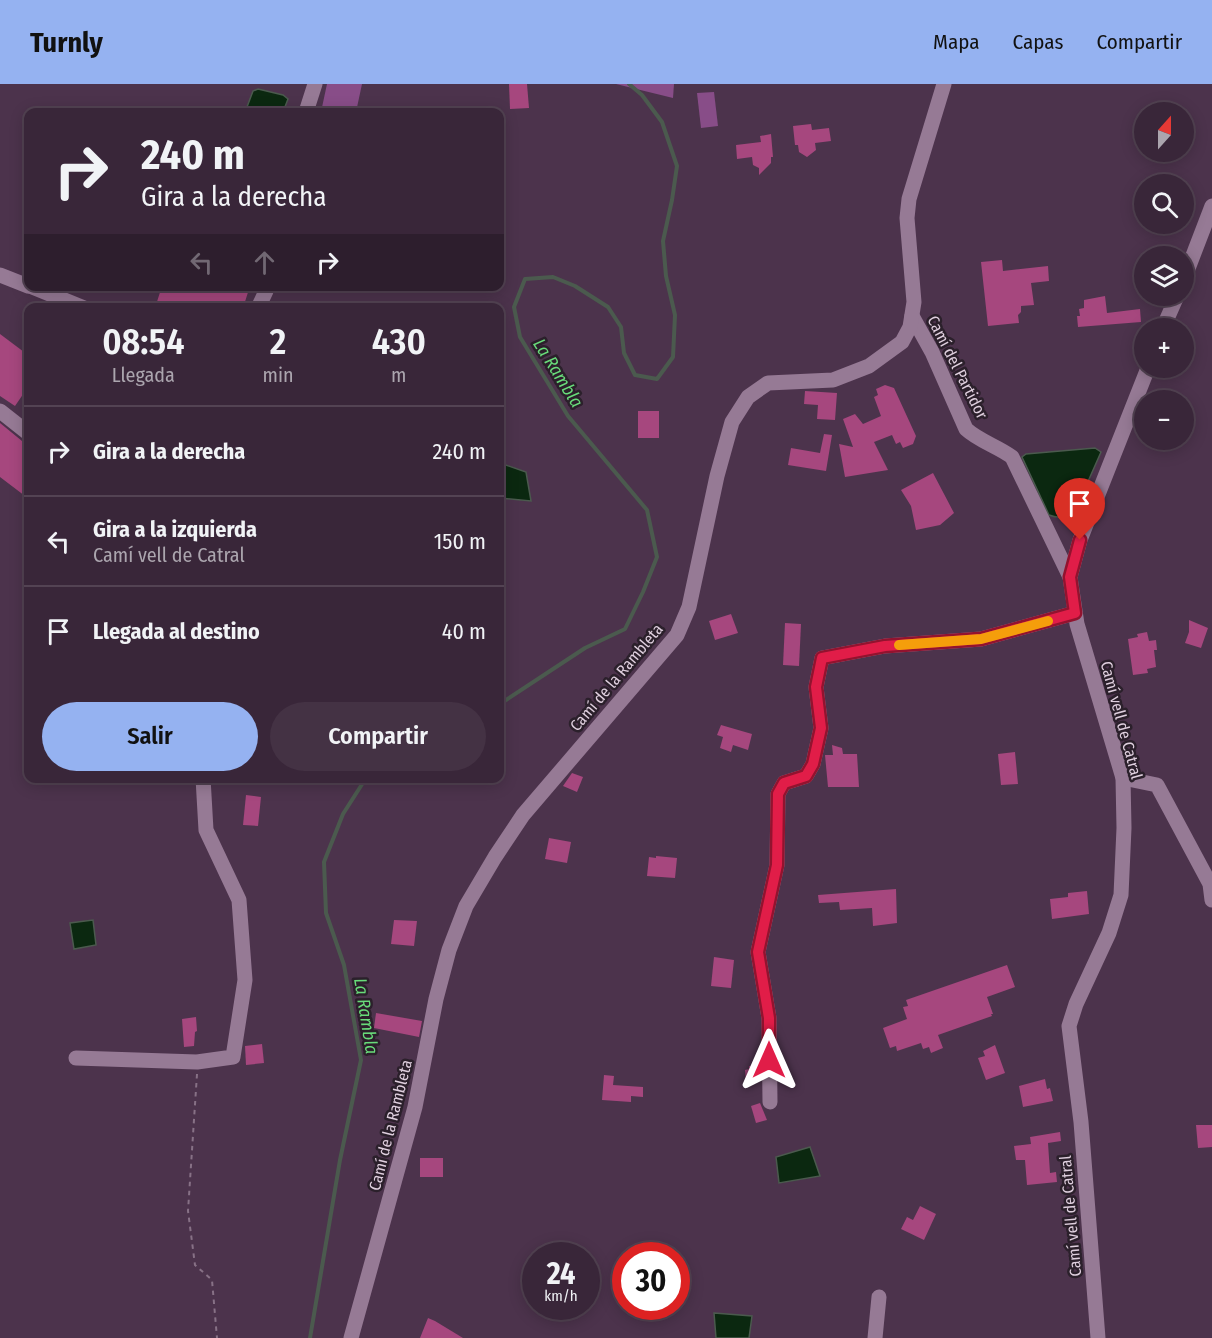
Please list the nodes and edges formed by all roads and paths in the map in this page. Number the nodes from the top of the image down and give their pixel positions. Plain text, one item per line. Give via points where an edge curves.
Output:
1 (315, 84) edge
2 (944, 84) edge
3 (307, 108) edge
4 (1212, 206) edge
5 (1194, 253) edge
6 (0, 275) edge
7 (24, 284) edge
8 (42, 291) edge
9 (72, 303) edge
10 (912, 316) junction
11 (1144, 378) edge
12 (0, 411) edge
13 (24, 430) edge
14 (1070, 577) junction
15 (1075, 613) junction
16 (1123, 778) junction
17 (203, 783) edge
18 (1212, 900) edge
19 (76, 1059) dead end
20 (197, 1062) junction
21 (770, 1102) dead end
22 (879, 1297) dead end
23 (217, 1338) edge
24 (351, 1338) edge
25 (875, 1338) edge
26 (1098, 1338) edge

1 - 3 street
2 - 10 street, Camí de la Rambleta via 909,199
4 - 5 street
6 - 7 street
8 - 9 street
10 - 14 street, Camí del Partidor via 966,429 1012,457
10 - 24 street, Camí de la Rambleta via 902,342 869,366 832,380 768,383 748,397 732,422 689,607 677,635 523,815 466,906 449,950 415,1107
11 - 14 street, Camí vell de Catral via 1080,540
12 - 13 street
14 - 15 street, Camí vell de Catral
15 - 16 street, Camí vell de Catral
15 - 21 street via 981,639 885,646 822,658 816,687 821,728 813,764 806,776 784,783 778,794 777,865 758,952 769,1018
16 - 18 street via 1156,785 1210,884
16 - 26 street, Camí vell de Catral via 1121,895 1069,1026 1081,1122
17 - 20 street via 206,830 239,900 245,980 233,1058
19 - 20 street
20 - 23 path via 188,1211 195,1265 212,1280
22 - 25 street

